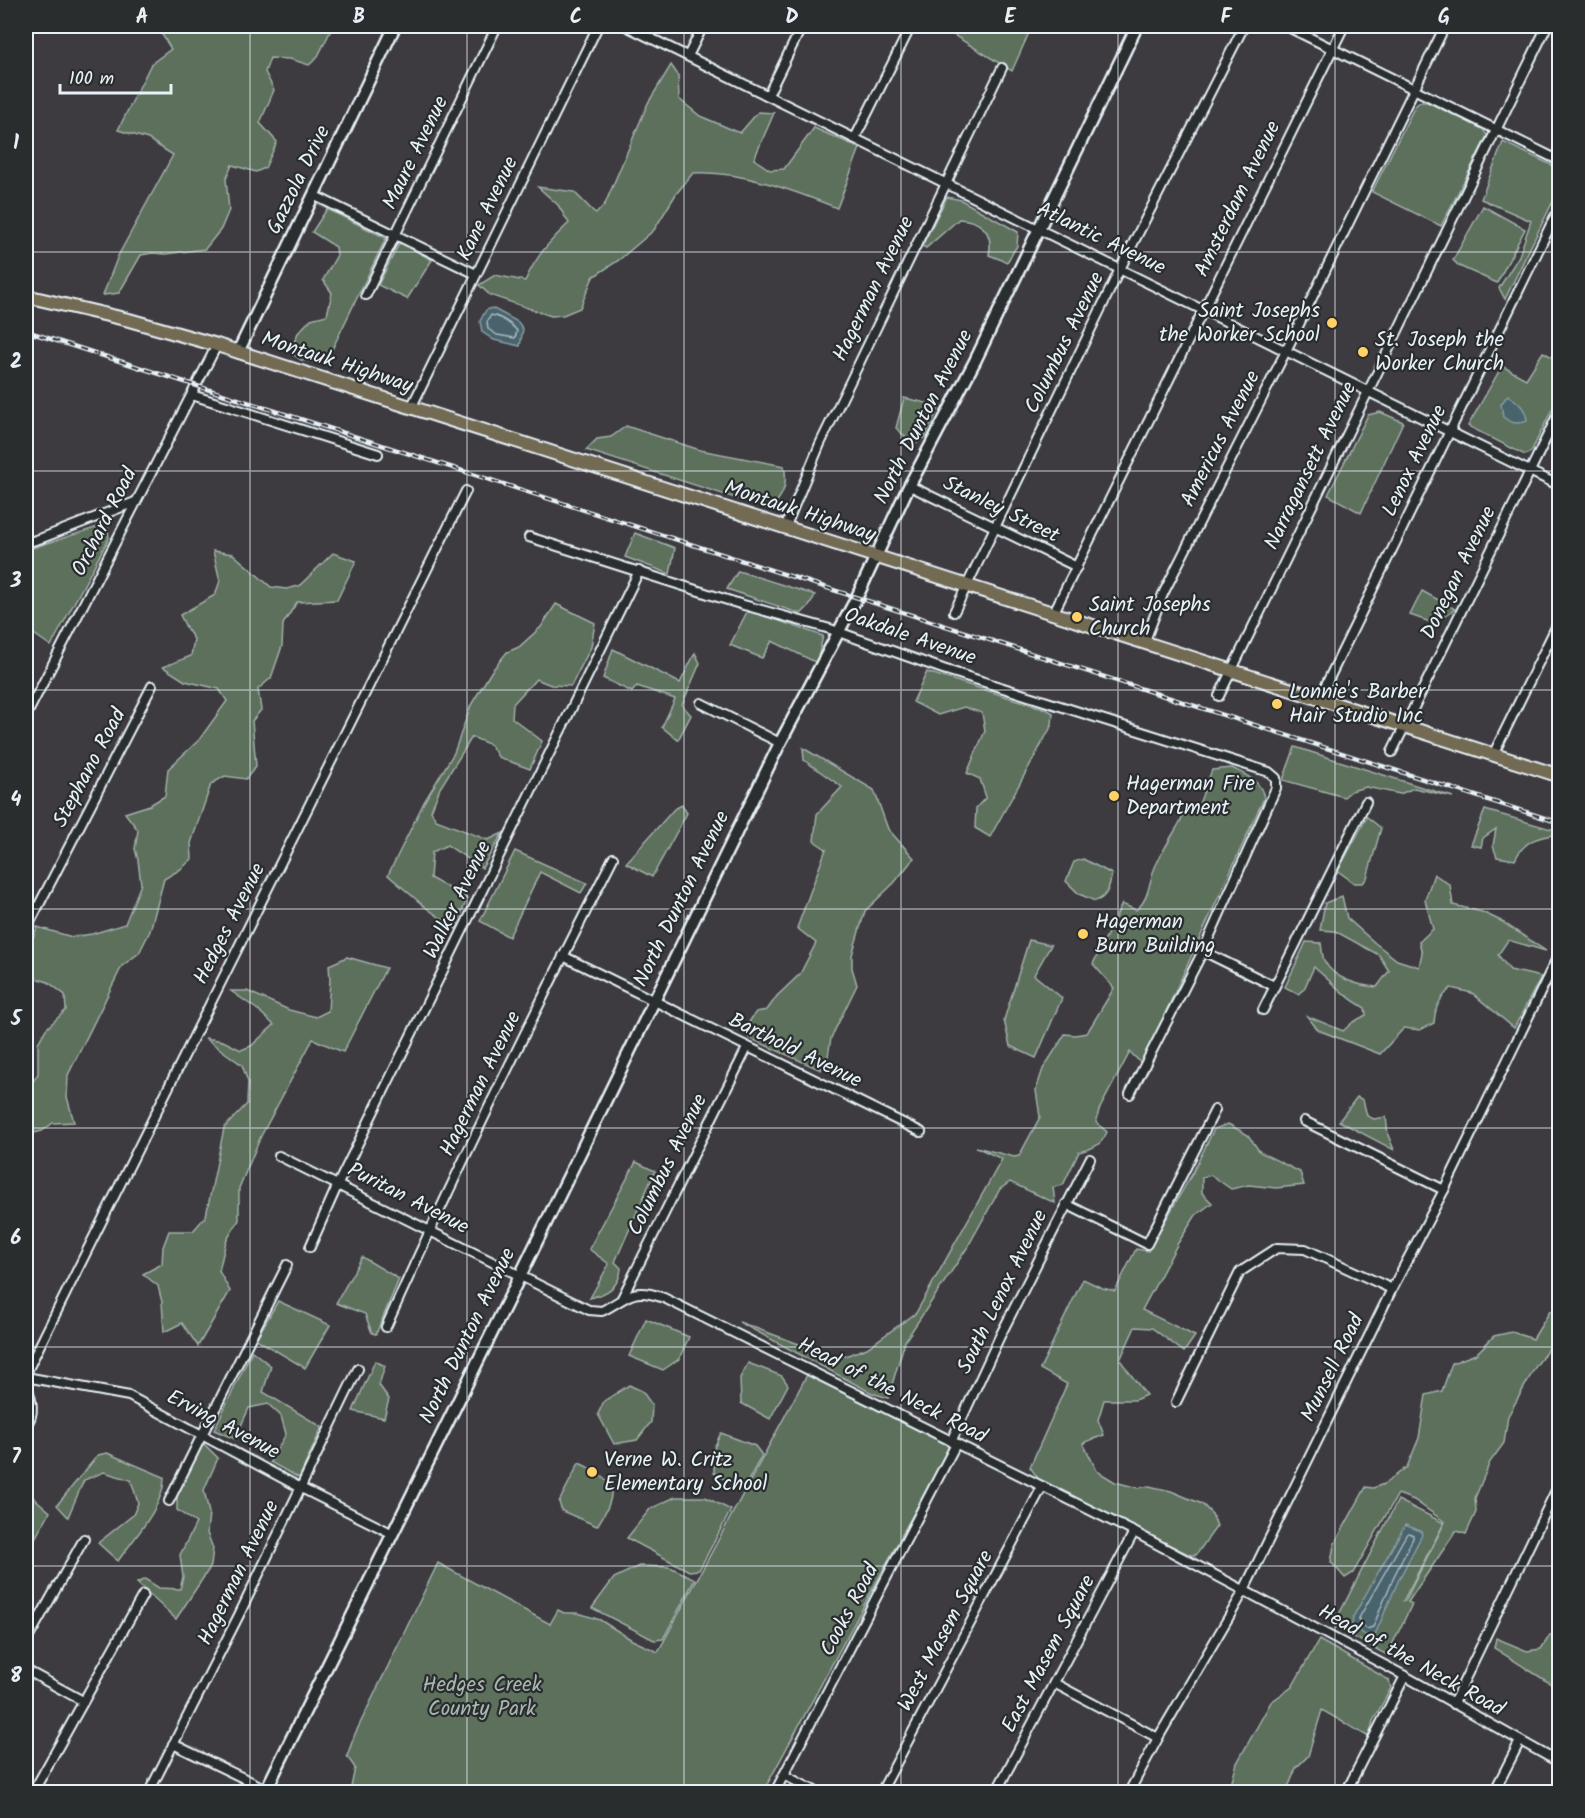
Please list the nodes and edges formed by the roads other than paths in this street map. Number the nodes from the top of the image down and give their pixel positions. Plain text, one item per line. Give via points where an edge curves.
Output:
1 (395, 26) edge
2 (496, 26) edge
3 (598, 26) edge
4 (626, 26) edge
5 (703, 26) edge
6 (802, 26) edge
7 (910, 26) edge
8 (1137, 26) edge
9 (1244, 26) edge
10 (1286, 26) edge
11 (1344, 26) edge
12 (1445, 26) edge
13 (1547, 26) edge
14 (1333, 48) junction
15 (688, 56) junction
16 (1002, 68) dead end
17 (1414, 88) junction
18 (768, 95) junction
19 (1495, 130) junction
20 (855, 138) junction
21 (1560, 161) edge
22 (945, 183) junction
23 (313, 195) junction
24 (1560, 206) edge
25 (1039, 229) junction
26 (396, 234) junction
27 (1120, 269) junction
28 (476, 274) junction
29 (366, 295) dead end
30 (26, 296) edge
31 (1203, 310) junction
32 (217, 345) junction
33 (1286, 351) junction
34 (238, 352) junction
35 (1368, 391) junction
36 (192, 395) junction
37 (411, 408) junction
38 (1560, 410) edge
39 (1449, 431) junction
40 (378, 454) dead end
41 (1529, 471) junction
42 (910, 486) junction
43 (1560, 486) edge
44 (466, 491) dead end
45 (135, 502) junction
46 (785, 528) junction
47 (996, 528) junction
48 (529, 537) dead end
49 (26, 543) edge
50 (876, 557) junction
51 (1077, 567) junction
52 (639, 571) junction
53 (968, 586) junction
54 (954, 612) dead end
55 (1053, 614) junction
56 (1560, 619) edge
57 (839, 632) junction
58 (1144, 643) junction
59 (1231, 671) junction
60 (152, 686) dead end
61 (1219, 696) dead end
62 (1318, 699) junction
63 (701, 703) dead end
64 (26, 716) edge
65 (1404, 726) junction
66 (780, 743) junction
67 (1392, 752) dead end
68 (1493, 755) junction
69 (1560, 776) edge
70 (1366, 802) dead end
71 (613, 858) dead end
72 (26, 930) edge
73 (1203, 951) junction
74 (1560, 952) edge
75 (562, 956) junction
76 (1274, 986) junction
77 (653, 1002) junction
78 (1263, 1010) dead end
79 (747, 1048) junction
80 (1130, 1094) dead end
81 (1215, 1110) dead end
82 (1304, 1121) dead end
83 (921, 1132) dead end
84 (279, 1156) dead end
85 (1090, 1159) dead end
86 (338, 1184) junction
87 (1444, 1190) junction
88 (1066, 1204) junction
89 (430, 1230) junction
90 (310, 1246) dead end
91 (287, 1265) dead end
92 (520, 1276) junction
93 (1392, 1289) junction
94 (622, 1298) junction
95 (386, 1327) dead end
96 (358, 1369) dead end
97 (26, 1375) edge
98 (26, 1382) edge
99 (1176, 1402) dead end
100 (26, 1425) edge
101 (201, 1434) junction
102 (954, 1443) junction
103 (1560, 1482) edge
104 (1042, 1487) junction
105 (301, 1488) junction
106 (169, 1501) dead end
107 (1134, 1532) junction
108 (393, 1534) junction
109 (84, 1539) dead end
110 (1244, 1591) junction
111 (143, 1595) dead end
112 (26, 1642) edge
113 (26, 1670) edge
114 (1405, 1676) junction
115 (1054, 1683) junction
116 (83, 1701) junction
117 (1453, 1704) junction
118 (1158, 1738) junction
119 (1520, 1741) junction
120 (173, 1743) junction
121 (1560, 1763) edge
122 (784, 1775) junction
123 (265, 1791) edge
124 (33, 1792) edge
125 (149, 1792) edge
126 (775, 1792) edge
127 (817, 1792) edge
128 (881, 1792) edge
129 (996, 1792) edge
130 (1129, 1792) edge
131 (1346, 1792) edge
132 (1494, 1792) edge

1 - 23 street, Gazzola Drive
2 - 26 street, Maure Avenue
3 - 28 street, Kane Avenue
4 - 15 street, Atlantic Avenue
5 - 15 street
6 - 18 street
7 - 20 street
8 - 25 street, North Dunton Avenue
9 - 27 street, Columbus Avenue
10 - 14 street
11 - 14 street, Amsterdam Avenue
12 - 17 street, Americus Avenue
13 - 19 street, Narragansett Avenue
14 - 17 street
14 - 31 street, Amsterdam Avenue
15 - 18 street, Atlantic Avenue
16 - 22 street, Hagerman Avenue
17 - 19 street
17 - 33 street, Americus Avenue
18 - 20 street, Atlantic Avenue
19 - 21 street
19 - 35 street, Narragansett Avenue
20 - 22 street, Atlantic Avenue
22 - 25 street, Atlantic Avenue
22 - 46 street, Hagerman Avenue via 820,444
23 - 26 street
23 - 34 street, Gazzola Drive
24 - 39 street, Lenox Avenue
25 - 27 street, Atlantic Avenue
25 - 42 street, North Dunton Avenue
26 - 28 street
26 - 29 street, Maure Avenue
27 - 31 street, Atlantic Avenue
27 - 47 street, Columbus Avenue
28 - 37 street, Kane Avenue
30 - 32 main road, Montauk Highway
31 - 33 street, Atlantic Avenue
31 - 51 street, Amsterdam Avenue
32 - 34 main road, Montauk Highway
32 - 36 street, Orchard Road
33 - 35 street, Atlantic Avenue
33 - 58 street, Americus Avenue via 1163,594
34 - 37 main road, Montauk Highway
35 - 39 street, Atlantic Avenue
35 - 59 street, Narragansett Avenue
36 - 40 street
36 - 45 street, Orchard Road
37 - 46 main road, Montauk Highway
38 - 41 street, Donegan Avenue
39 - 41 street, Atlantic Avenue
39 - 62 street, Lenox Avenue
41 - 43 street, Atlantic Avenue
41 - 65 street, Donegan Avenue
42 - 47 street, Stanley Street
42 - 50 street, North Dunton Avenue
44 - 97 street, Hedges Avenue
45 - 49 street
45 - 64 street, Orchard Road
46 - 50 main road, Montauk Highway
47 - 51 street, Stanley Street
47 - 53 street, Columbus Avenue
48 - 52 street, Oakdale Avenue
50 - 53 main road, Montauk Highway
50 - 57 street, North Dunton Avenue
51 - 55 street, Amsterdam Avenue
52 - 57 street, Oakdale Avenue
52 - 86 street, Walker Avenue
53 - 54 street, Columbus Avenue
53 - 55 main road, Montauk Highway
55 - 58 main road, Montauk Highway
56 - 68 street
57 - 66 street, North Dunton Avenue
57 - 73 street, Oakdale Avenue via 1269,772 1276,778 1276,788
58 - 59 main road, Montauk Highway
59 - 61 street, Narragansett Avenue
59 - 62 main road, Montauk Highway
60 - 72 street, Stephano Road
62 - 65 main road, Montauk Highway
63 - 66 street
65 - 67 street, Donegan Avenue
65 - 68 main road, Montauk Highway
66 - 77 street, North Dunton Avenue
68 - 69 main road, Montauk Highway
70 - 76 street
71 - 75 street, Hagerman Avenue
73 - 76 street
73 - 80 street
74 - 87 street, Munsell Road
75 - 77 street, Barthold Avenue
75 - 89 street, Hagerman Avenue
76 - 78 street
77 - 79 street, Barthold Avenue
77 - 92 street, North Dunton Avenue
79 - 83 street, Barthold Avenue
79 - 94 street, Columbus Avenue
81 - 88 street via 1147,1244
82 - 87 street
84 - 86 street, Puritan Avenue
85 - 88 street, South Lenox Avenue
86 - 89 street, Puritan Avenue
86 - 90 street, Walker Avenue
87 - 93 street, Munsell Road
88 - 102 street, South Lenox Avenue via 1000,1336
89 - 92 street, Puritan Avenue
89 - 95 street, Hagerman Avenue
91 - 101 street
92 - 94 street, Head of the Neck Road via 589,1310 602,1311
92 - 108 street, North Dunton Avenue
93 - 99 street via 1305,1249 1277,1248 1240,1272
93 - 110 street, Munsell Road
94 - 102 street, Head of the Neck Road via 636,1292 664,1298
96 - 105 street, Hagerman Avenue
97 - 101 street, Erving Avenue via 129,1396
98 - 100 street via 32,1407
101 - 105 street, Erving Avenue
101 - 106 street
102 - 104 street, Head of the Neck Road
102 - 122 street, Cooks Road
103 - 117 street
104 - 107 street, Head of the Neck Road
104 - 128 street, West Masem Square
105 - 108 street, Erving Avenue
105 - 120 street, Hagerman Avenue
107 - 110 street, Head of the Neck Road
107 - 115 street, East Masem Square
108 - 123 street, North Dunton Avenue
109 - 112 street
110 - 114 street, Head of the Neck Road
110 - 118 street, Munsell Road
111 - 116 street
113 - 116 street
114 - 117 street, Head of the Neck Road
114 - 131 street
115 - 118 street
115 - 129 street, East Masem Square
116 - 124 street
117 - 119 street, Head of the Neck Road
118 - 130 street, Munsell Road
119 - 121 street, Head of the Neck Road
119 - 132 street
120 - 123 street
120 - 125 street, Hagerman Avenue
122 - 126 street, Cooks Road
122 - 127 street

